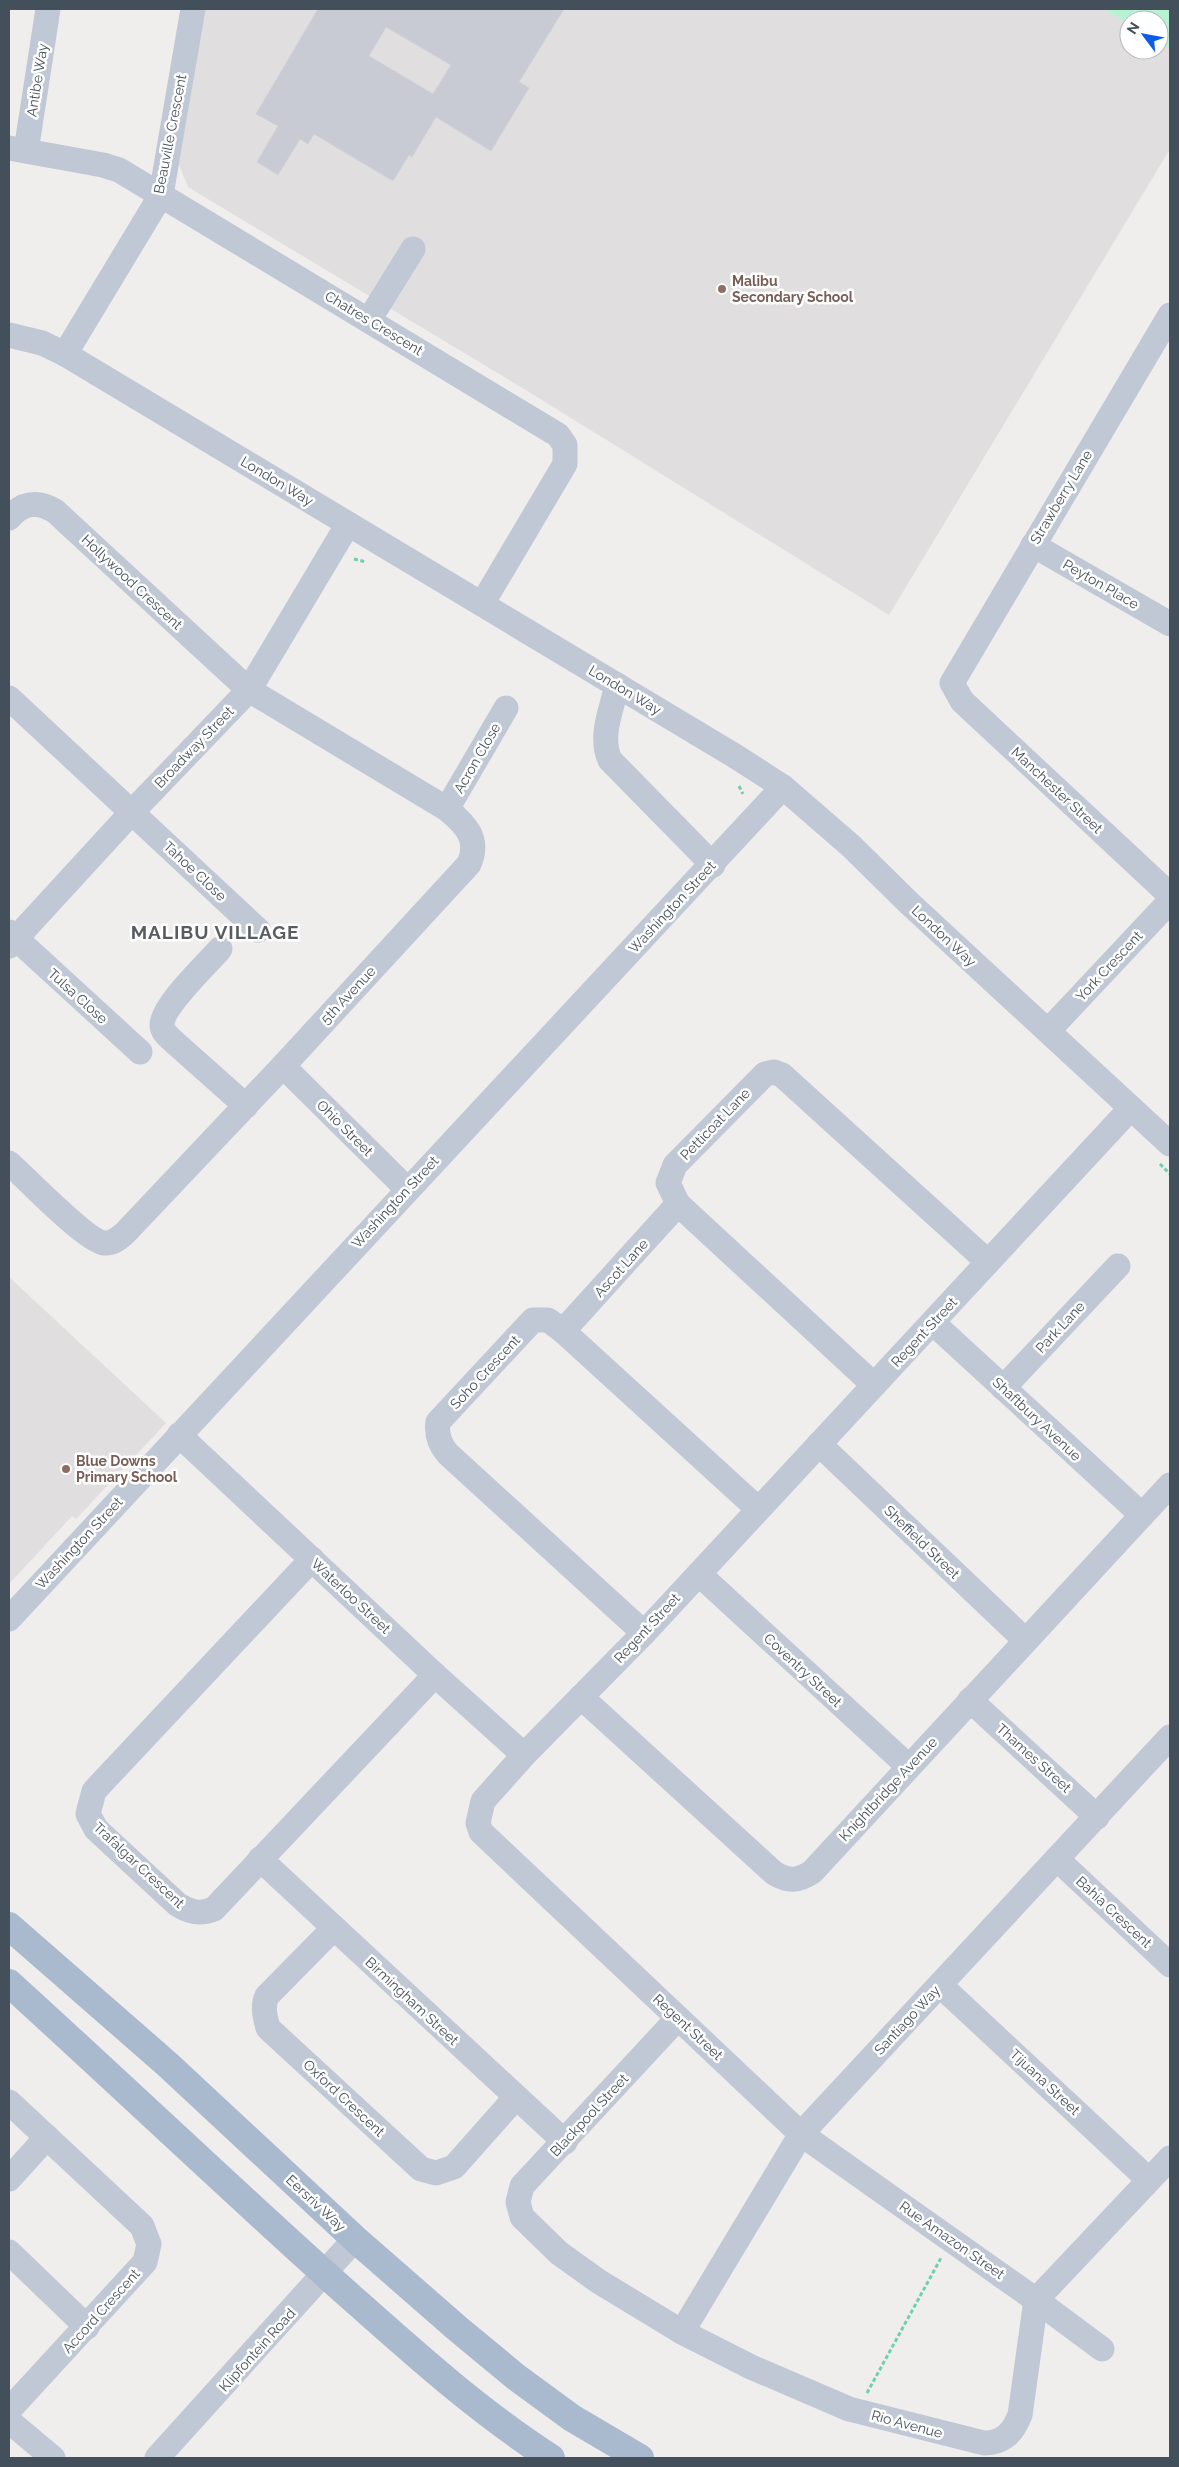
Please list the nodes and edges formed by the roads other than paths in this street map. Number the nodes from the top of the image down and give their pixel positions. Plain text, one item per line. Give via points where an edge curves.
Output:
1 (48, 9) edge
2 (193, 9) edge
3 (17, 149) edge
4 (161, 195) junction
5 (413, 249) dead end
6 (1170, 315) edge
7 (369, 320) junction
8 (9, 335) edge
9 (65, 354) junction
10 (9, 518) edge
11 (348, 524) junction
12 (1033, 545) junction
13 (482, 604) junction
14 (1170, 624) edge
15 (953, 679) joint
16 (617, 685) junction
17 (249, 690) junction
18 (9, 698) edge
19 (506, 708) dead end
20 (783, 787) junction
21 (447, 810) junction
22 (132, 812) junction
23 (713, 865) junction
24 (1170, 895) edge
25 (1170, 901) edge
26 (258, 930) dead end
27 (11, 939) edge
28 (220, 949) dead end
29 (1048, 1031) junction
30 (140, 1052) dead end
31 (283, 1066) junction
32 (246, 1106) junction
33 (1132, 1108) junction
34 (1170, 1144) edge
35 (9, 1163) edge
36 (407, 1189) junction
37 (678, 1204) junction
38 (988, 1262) junction
39 (1118, 1266) dead end
40 (933, 1323) junction
41 (563, 1331) junction
42 (874, 1385) junction
43 (1003, 1388) junction
44 (179, 1435) junction
45 (819, 1444) junction
46 (1170, 1485) edge
47 (758, 1509) junction
48 (1142, 1515) junction
49 (312, 1559) junction
50 (699, 1574) junction
51 (9, 1619) edge
52 (644, 1633) junction
53 (1024, 1640) junction
54 (434, 1675) junction
55 (582, 1697) junction
56 (970, 1700) junction
57 (1170, 1737) edge
58 (524, 1756) junction
59 (908, 1766) junction
60 (1097, 1817) junction
61 (260, 1859) junction
62 (1057, 1859) junction
63 (9, 1926) edge
64 (334, 1928) junction
65 (1170, 1965) edge
66 (9, 1983) edge
67 (940, 1985) junction
68 (678, 2018) junction
69 (516, 2097) junction
70 (9, 2102) edge
71 (801, 2134) junction
72 (47, 2137) junction
73 (565, 2142) junction
74 (1170, 2158) edge
75 (9, 2179) edge
76 (1149, 2180) junction
77 (522, 2217) joint
78 (356, 2239) junction
79 (9, 2252) edge
80 (326, 2274) junction
81 (1036, 2300) junction
82 (87, 2327) junction
83 (682, 2332) junction
84 (1102, 2348) dead end
85 (9, 2410) edge
86 (9, 2421) edge
87 (53, 2458) edge
88 (157, 2458) edge
89 (551, 2458) edge
90 (640, 2458) edge

1 - 3 street, Antibe Way
2 - 4 street, Beauville Crescent
3 - 4 street, Chatres Crescent via 112,168
4 - 7 street, Chatres Crescent
4 - 9 street, Beauville Crescent
5 - 7 street
6 - 12 street, Strawberry Lane
7 - 13 street, Chatres Crescent via 551,429 565,445 565,464
8 - 9 street, London Way via 42,343
9 - 11 street, London Way
10 - 17 street, Hollywood Crescent via 17,509 29,504 43,504 55,511
11 - 13 street, London Way
11 - 17 street, Broadway Street
12 - 14 street, Peyton Place
12 - 15 street, Strawberry Lane
13 - 16 street, London Way
15 - 24 street, Manchester Street via 954,689 962,701
16 - 20 street, London Way
16 - 23 street via 605,735 610,760
17 - 21 street, 5th Avenue
17 - 22 street, Broadway Street
18 - 22 street
19 - 21 street, Acron Close
20 - 23 street, Washington Street
20 - 29 street, London Way via 851,846
21 - 31 street, 5th Avenue via 463,823 470,835 474,852 469,864
22 - 26 street, Tahoe Close
22 - 27 street, Broadway Street
23 - 36 street, Washington Street
25 - 29 street, York Crescent
27 - 30 street, Tulsa Close
28 - 32 street via 167,1011 162,1026 173,1041
29 - 33 street, London Way
31 - 32 street, 5th Avenue
31 - 36 street, Ohio Street
32 - 35 street, 5th Avenue via 125,1233 110,1242 95,1240 85,1233
33 - 34 street, London Way
33 - 38 street, Regent Street
36 - 44 street, Washington Street
37 - 38 street, Petticoat Lane via 668,1183 676,1165 764,1074 774,1072 782,1075
37 - 41 street, Ascot Lane
37 - 42 street, Petticoat Lane
38 - 40 street, Regent Street
39 - 43 street, Park Lane
40 - 42 street, Regent Street
40 - 43 street, Shaftbury Avenue
41 - 47 street, Soho Crescent
41 - 52 street, Soho Crescent via 548,1320 533,1320 438,1422 438,1436 448,1454
42 - 45 street, Regent Street
43 - 48 street, Shaftbury Avenue
44 - 49 street, Waterloo Street
44 - 51 street, Washington Street
45 - 47 street, Regent Street
45 - 53 street, Sheffield Street
46 - 48 street, Knightbridge Avenue
47 - 50 street, Regent Street
48 - 53 street, Knightbridge Avenue
49 - 54 street, Waterloo Street
49 - 61 street, Trafalgar Crescent via 94,1791 88,1806 88,1814 96,1829 178,1904 193,1912 214,1909
50 - 52 street, Regent Street
50 - 59 street, Coventry Street
52 - 55 street, Regent Street
53 - 56 street, Knightbridge Avenue
54 - 58 street, Waterloo Street
54 - 61 street, Trafalgar Crescent
55 - 58 street, Regent Street
55 - 59 street, Knightbridge Avenue via 774,1873 793,1881 812,1872
56 - 59 street, Knightbridge Avenue
56 - 60 street, Thames Street
57 - 60 street, Santiago Way
58 - 68 street, Regent Street via 483,1801 478,1823 482,1832
60 - 62 street, Santiago Way
61 - 64 street, Birmingham Street
62 - 65 street, Bahia Crescent
62 - 67 street, Santiago Way
63 - 78 main road, Eersriv Way via 166,2064
64 - 69 street, Birmingham Street
64 - 69 street, Oxford Crescent via 267,1996 264,2015 268,2028 421,2169 436,2173 454,2167
66 - 80 main road
67 - 71 street, Santiago Way
67 - 76 street, Tijuana Street
68 - 71 street, Regent Street
68 - 73 street, Blackpool Street
69 - 73 street, Birmingham Street
70 - 72 street, Accord Crescent
71 - 81 street, Rue Amazon Street
71 - 83 street, Santiago Way
72 - 75 street
72 - 82 street, Accord Crescent via 142,2226 149,2244 145,2262
73 - 77 street, Blackpool Street via 522,2186 518,2202
74 - 76 street
76 - 81 street
77 - 83 street, Rio Avenue via 559,2253
78 - 80 street, Klipfontein Road
78 - 90 main road, Eersriv Way via 516,2377 572,2418
79 - 82 street
80 - 88 street, Klipfontein Road
80 - 89 main road via 424,2363 505,2428
81 - 83 street, Rio Avenue via 1020,2415 1006,2437 984,2444 857,2411 751,2367
81 - 84 street, Rue Amazon Street
82 - 85 street, Accord Crescent
86 - 87 street

